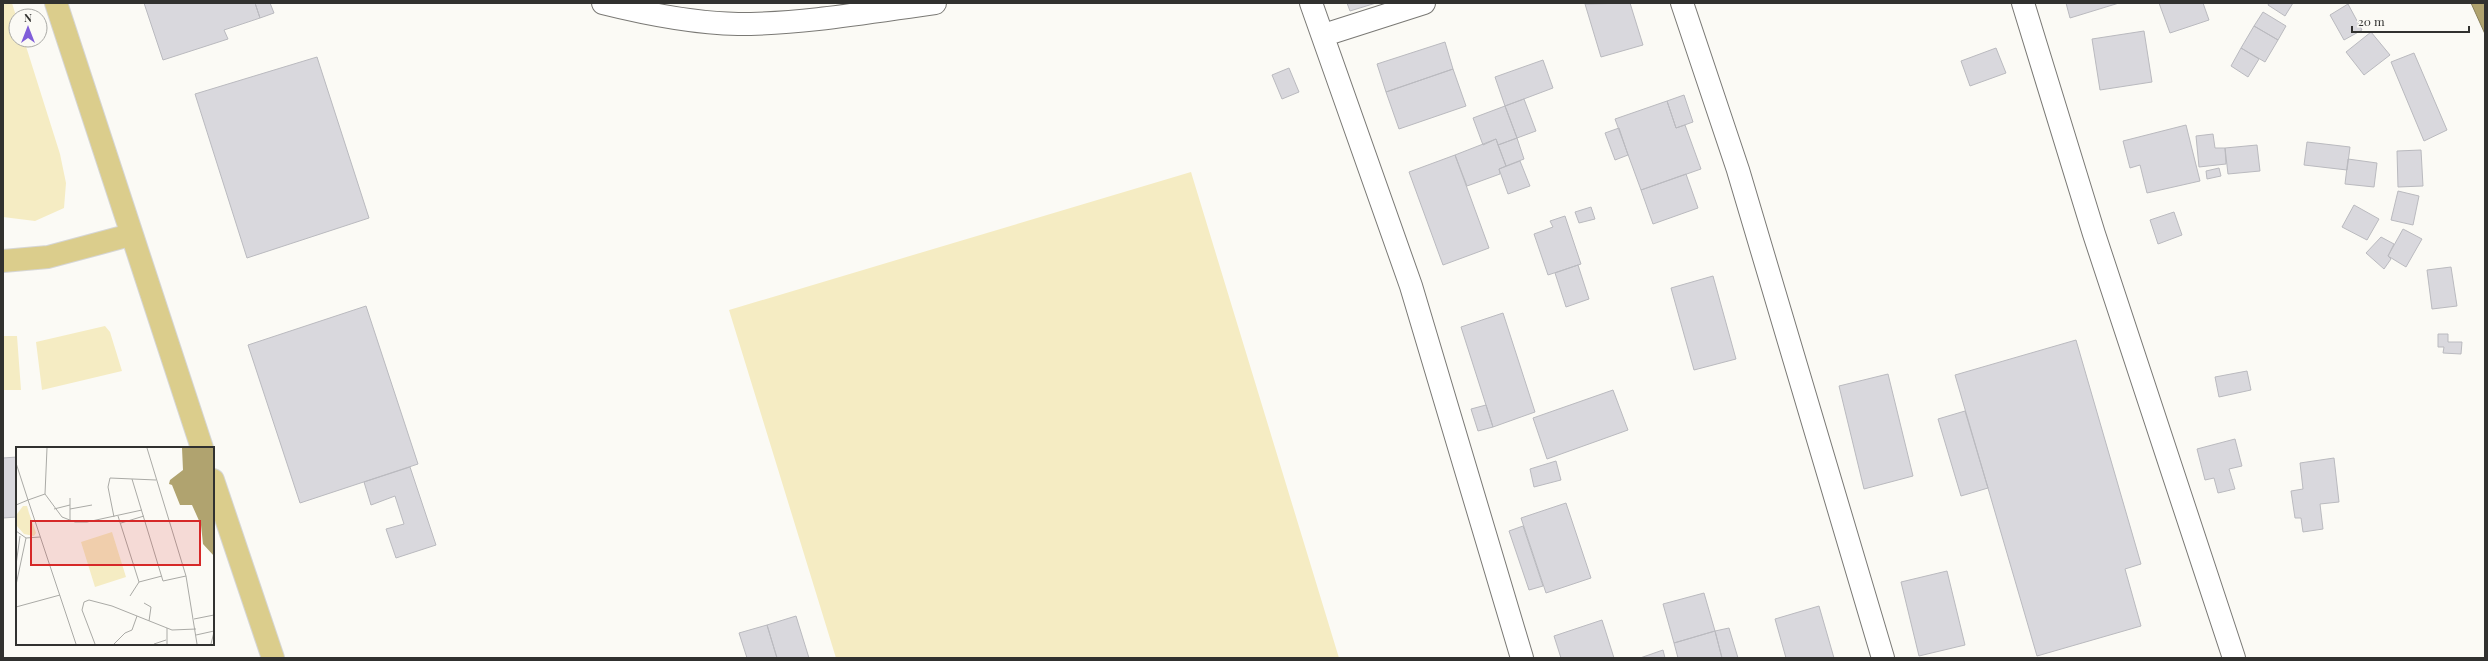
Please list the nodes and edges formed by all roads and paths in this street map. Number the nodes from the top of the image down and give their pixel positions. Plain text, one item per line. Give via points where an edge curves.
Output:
1 (56, 3) edge
2 (603, 3) edge
3 (935, 3) edge
4 (1311, 3) edge
5 (1424, 3) edge
6 (1682, 3) edge
7 (2023, 3) edge
8 (1324, 35) junction
9 (130, 235) junction
10 (3, 260) edge
11 (202, 447) edge
12 (214, 483) edge
13 (273, 658) edge
14 (1522, 658) edge
15 (1883, 658) edge
16 (2234, 658) edge

1 - 9 main road
2 - 3 street via 652,15 738,24 830,18
4 - 8 street
5 - 8 street
6 - 15 street via 1738,170
7 - 16 street via 2094,234
8 - 14 street via 1411,286
9 - 10 main road via 48,257
9 - 11 main road
12 - 13 main road

